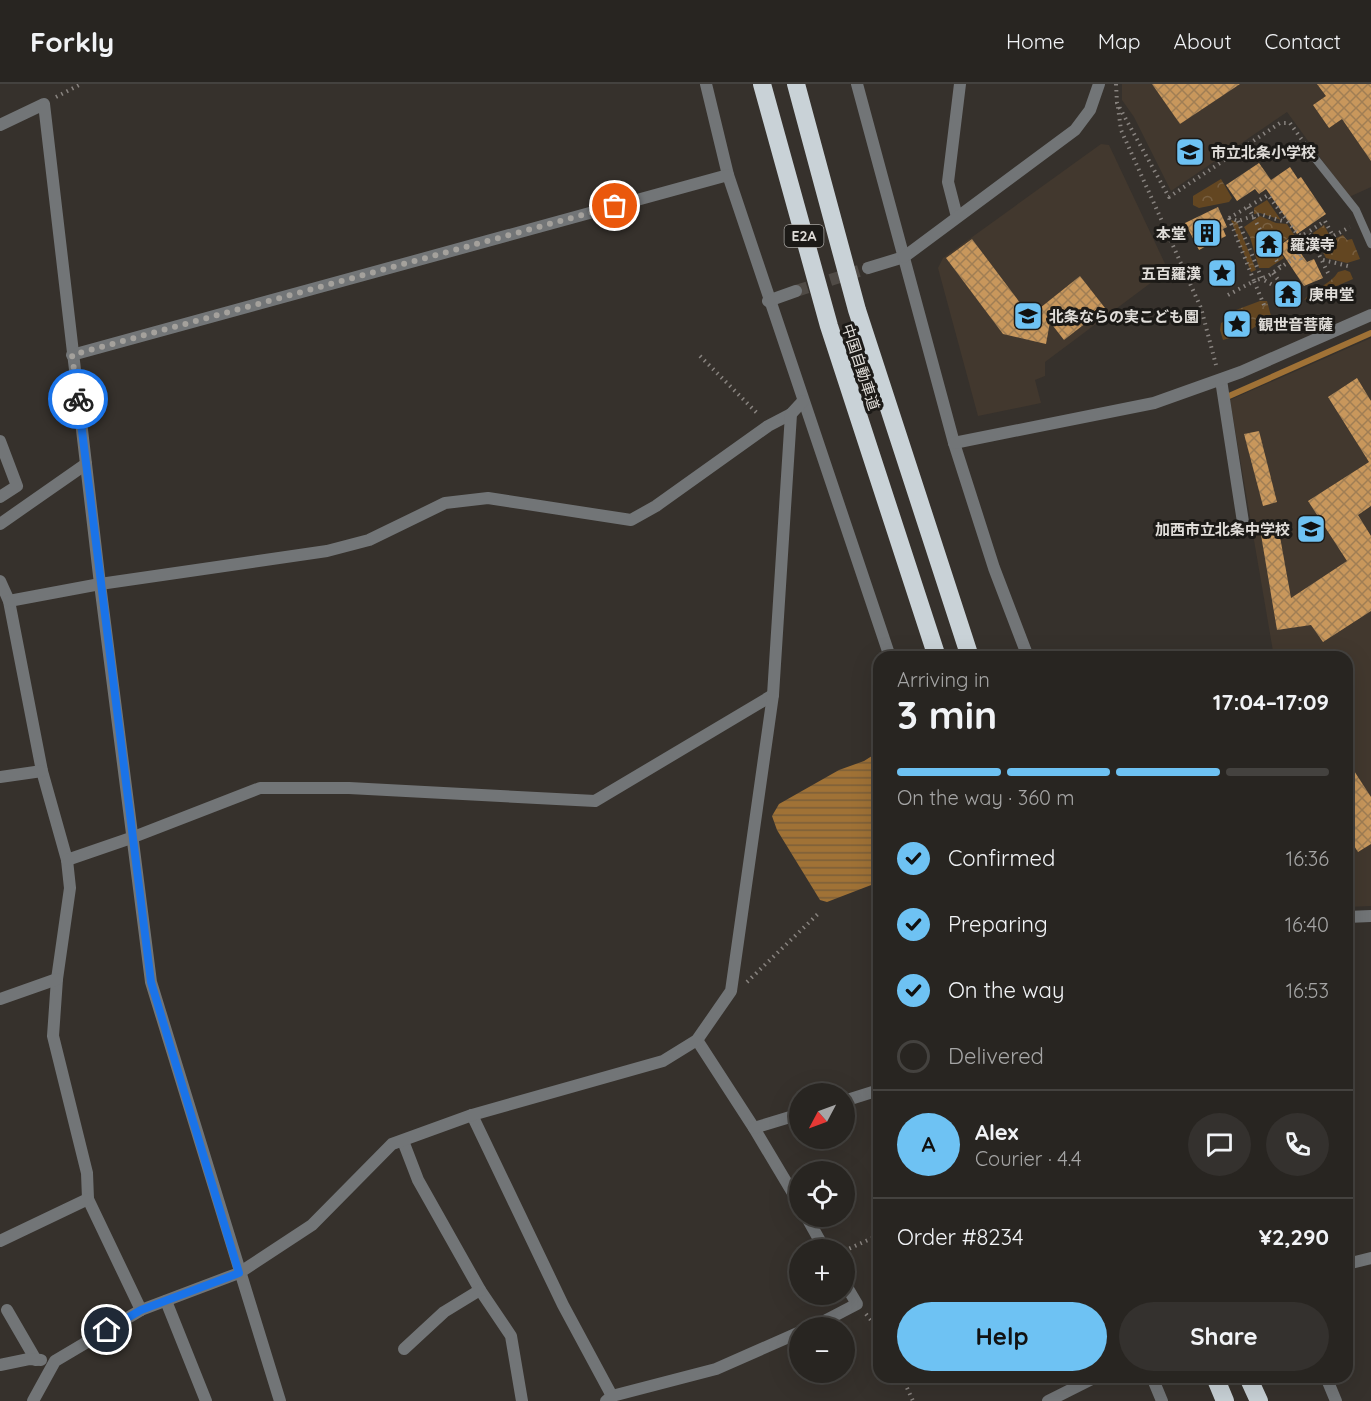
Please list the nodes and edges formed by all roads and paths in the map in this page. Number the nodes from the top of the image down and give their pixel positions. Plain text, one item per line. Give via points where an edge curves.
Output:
1 (81, 84) edge
2 (706, 84) edge
3 (762, 84) edge
4 (796, 84) edge
5 (857, 84) edge
6 (960, 84) edge
7 (1099, 84) edge
8 (1116, 84) edge
9 (1117, 103) junction
10 (44, 104) junction
11 (0, 125) edge
12 (1314, 157) joint
13 (728, 176) junction
14 (1248, 207) junction
15 (957, 216) junction
16 (1253, 216) junction
17 (1228, 218) junction
18 (1238, 221) junction
19 (1286, 222) junction
20 (1354, 225) dead end
21 (1308, 232) junction
22 (1315, 244) junction
23 (1371, 244) edge
24 (1298, 253) junction
25 (904, 257) junction
26 (1322, 260) junction
27 (1303, 264) dead end
28 (1348, 266) dead end
29 (1280, 267) junction
30 (868, 268) tunnel mouth
31 (1273, 273) junction
32 (1328, 273) dead end
33 (1262, 279) junction
34 (1254, 281) junction
35 (796, 291) tunnel mouth
36 (1228, 295) dead end
37 (768, 300) junction
38 (1264, 305) dead end
39 (1371, 315) edge
40 (72, 355) junction
41 (700, 356) dead end
42 (1221, 380) junction
43 (803, 401) junction
44 (791, 414) junction
45 (768, 426) junction
46 (0, 441) edge
47 (954, 443) junction
48 (86, 464) junction
49 (0, 497) edge
50 (1243, 522) dead end
51 (0, 524) edge
52 (0, 581) edge
53 (100, 584) junction
54 (9, 601) junction
55 (888, 651) edge
56 (935, 651) edge
57 (968, 651) edge
58 (1026, 651) edge
59 (773, 695) junction
60 (42, 771) junction
61 (0, 777) edge
62 (131, 838) junction
63 (67, 860) junction
64 (820, 912) dead end
65 (1371, 916) edge
66 (1353, 917) edge
67 (57, 979) junction
68 (731, 991) junction
69 (0, 999) edge
70 (697, 1040) junction
71 (873, 1092) edge
72 (855, 1098) edge
73 (472, 1115) junction
74 (789, 1117) edge
75 (754, 1128) junction
76 (403, 1141) junction
77 (789, 1187) edge
78 (88, 1199) junction
79 (873, 1238) edge
80 (0, 1241) edge
81 (855, 1246) edge
82 (1371, 1258) edge
83 (1353, 1262) edge
84 (239, 1273) junction
85 (480, 1290) junction
86 (166, 1301) junction
87 (855, 1301) edge
88 (7, 1310) dead end
89 (141, 1310) junction
90 (832, 1317) edge
91 (789, 1337) edge
92 (404, 1349) dead end
93 (36, 1360) junction
94 (55, 1361) junction
95 (0, 1365) edge
96 (905, 1383) edge
97 (1084, 1383) edge
98 (1154, 1383) edge
99 (1218, 1383) edge
100 (1251, 1383) edge
101 (1328, 1383) edge
102 (609, 1399) edge
103 (33, 1401) edge
104 (206, 1401) edge
105 (280, 1401) edge
106 (522, 1401) edge
107 (913, 1401) edge
108 (1048, 1401) edge
109 (1162, 1401) edge
110 (1225, 1401) edge
111 (1259, 1401) edge
112 (1336, 1401) edge

1 - 10 path
2 - 13 street
3 - 56 highway, 中国自動車道 / E2A via 829,326
4 - 57 highway, 中国自動車道 / E2A via 857,310
5 - 25 street
6 - 15 street via 948,182
7 - 15 street via 1090,110 1075,130
8 - 9 path
9 - 12 path via 1169,197 1280,123 1290,123
9 - 42 path via 1120,129 1201,308
10 - 11 street
10 - 40 street
12 - 23 lane via 1356,210
13 - 37 street
13 - 40 street
14 - 16 path
14 - 17 path
14 - 19 path via 1268,195
15 - 25 street
16 - 18 path
16 - 19 path via 1267,215
16 - 29 path
17 - 18 path
17 - 34 path
18 - 33 path
19 - 21 path via 1297,234
20 - 21 path via 1333,236 1325,221
21 - 22 path
22 - 24 path
22 - 26 path
24 - 27 path
24 - 29 path
25 - 30 street
25 - 47 street
26 - 28 path
26 - 32 path
29 - 31 path
31 - 33 path
31 - 33 path via 1281,285 1276,287
33 - 34 path
34 - 36 path
34 - 38 path
35 - 37 street
37 - 43 street
39 - 42 street
40 - 48 street
41 - 45 path
42 - 47 street via 1154,403
42 - 50 street
43 - 44 street
43 - 55 street
44 - 45 street
44 - 59 street
45 - 53 street via 631,520 488,498 445,503 369,540 327,551
46 - 49 street via 17,486
47 - 58 street
48 - 51 street
48 - 53 street
52 - 54 street
53 - 54 street
53 - 62 street
54 - 60 street
59 - 62 street via 595,801 349,788 260,788
59 - 68 street
60 - 61 street
60 - 63 street
62 - 63 street
62 - 84 street via 151,982
63 - 67 street via 70,888
64 - 68 path via 741,988
65 - 66 street
67 - 69 street
67 - 78 street via 52,1036 87,1173
68 - 70 street
70 - 73 street via 663,1061
70 - 75 street
71 - 72 street
73 - 76 street
73 - 102 street
74 - 75 street
75 - 77 street
76 - 84 street via 392,1144 312,1225
76 - 85 street via 418,1180
78 - 80 street
78 - 89 street
79 - 81 path
82 - 83 street
84 - 86 street
84 - 105 street
85 - 92 street via 444,1312
85 - 106 street via 511,1336
86 - 89 street
86 - 104 street
87 - 90 street via 857,1304
88 - 93 street
89 - 94 street
91 - 102 street via 716,1369
93 - 94 street
93 - 95 street
94 - 103 street
96 - 107 path
97 - 108 street
98 - 109 street
99 - 110 highway
100 - 111 highway
101 - 112 street

